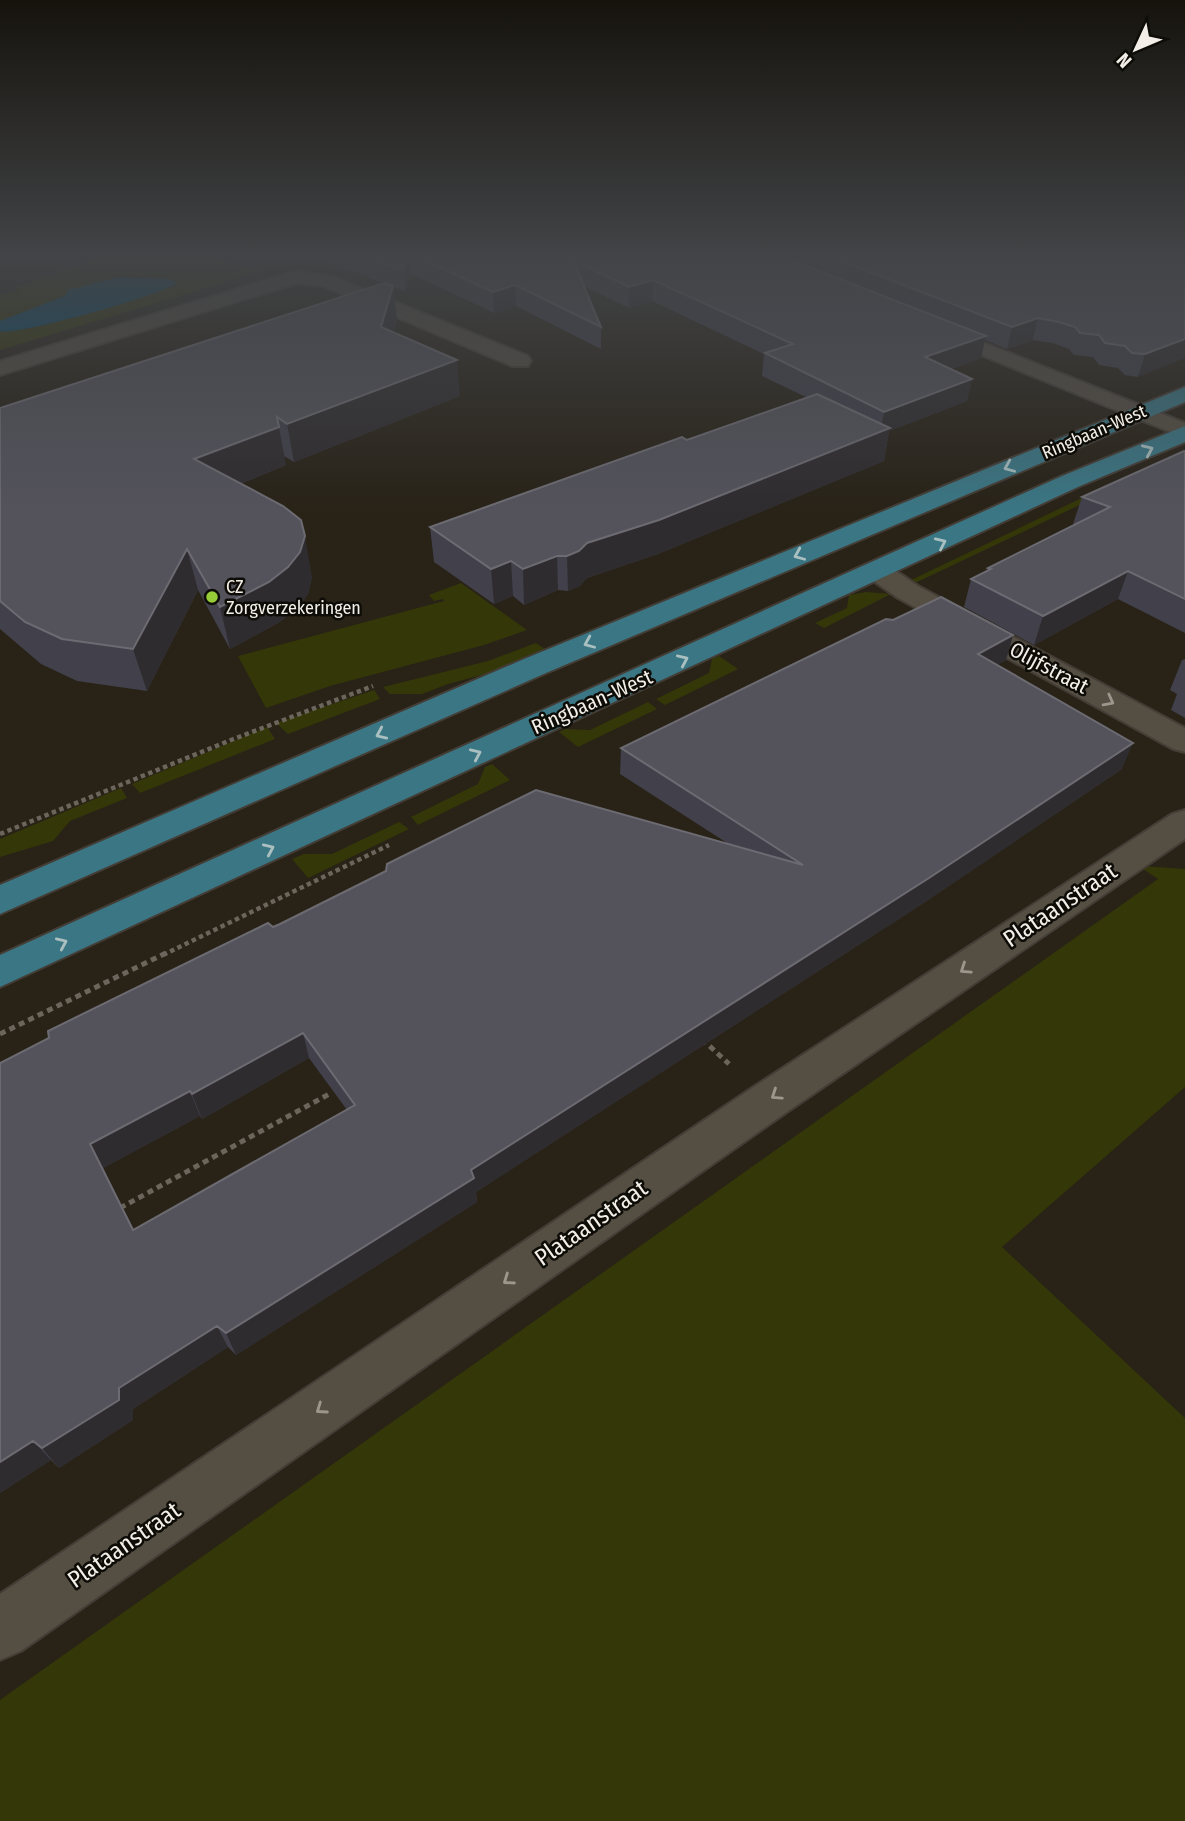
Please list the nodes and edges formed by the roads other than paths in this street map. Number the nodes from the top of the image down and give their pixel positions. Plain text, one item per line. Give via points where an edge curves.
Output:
1 (85, 342) edge
2 (474, 342) edge
3 (966, 342) edge
4 (520, 361) dead end
5 (0, 368) edge
6 (1185, 394) edge
7 (1140, 412) junction
8 (1185, 432) edge
9 (879, 572) junction
10 (1185, 742) edge
11 (1185, 822) edge
12 (0, 900) edge
13 (0, 972) edge
14 (0, 1630) edge

1 - 5 street
2 - 4 street
3 - 7 street
6 - 7 main road, Ringbaan-West
7 - 8 street
7 -> 12 main road, Ringbaan-West via 547,661
9 -> 8 main road, Ringbaan-West
9 -> 10 street, Olijfstraat
13 -> 9 main road, Ringbaan-West
11 -> 14 street, Plataanstraat via 768,1101

